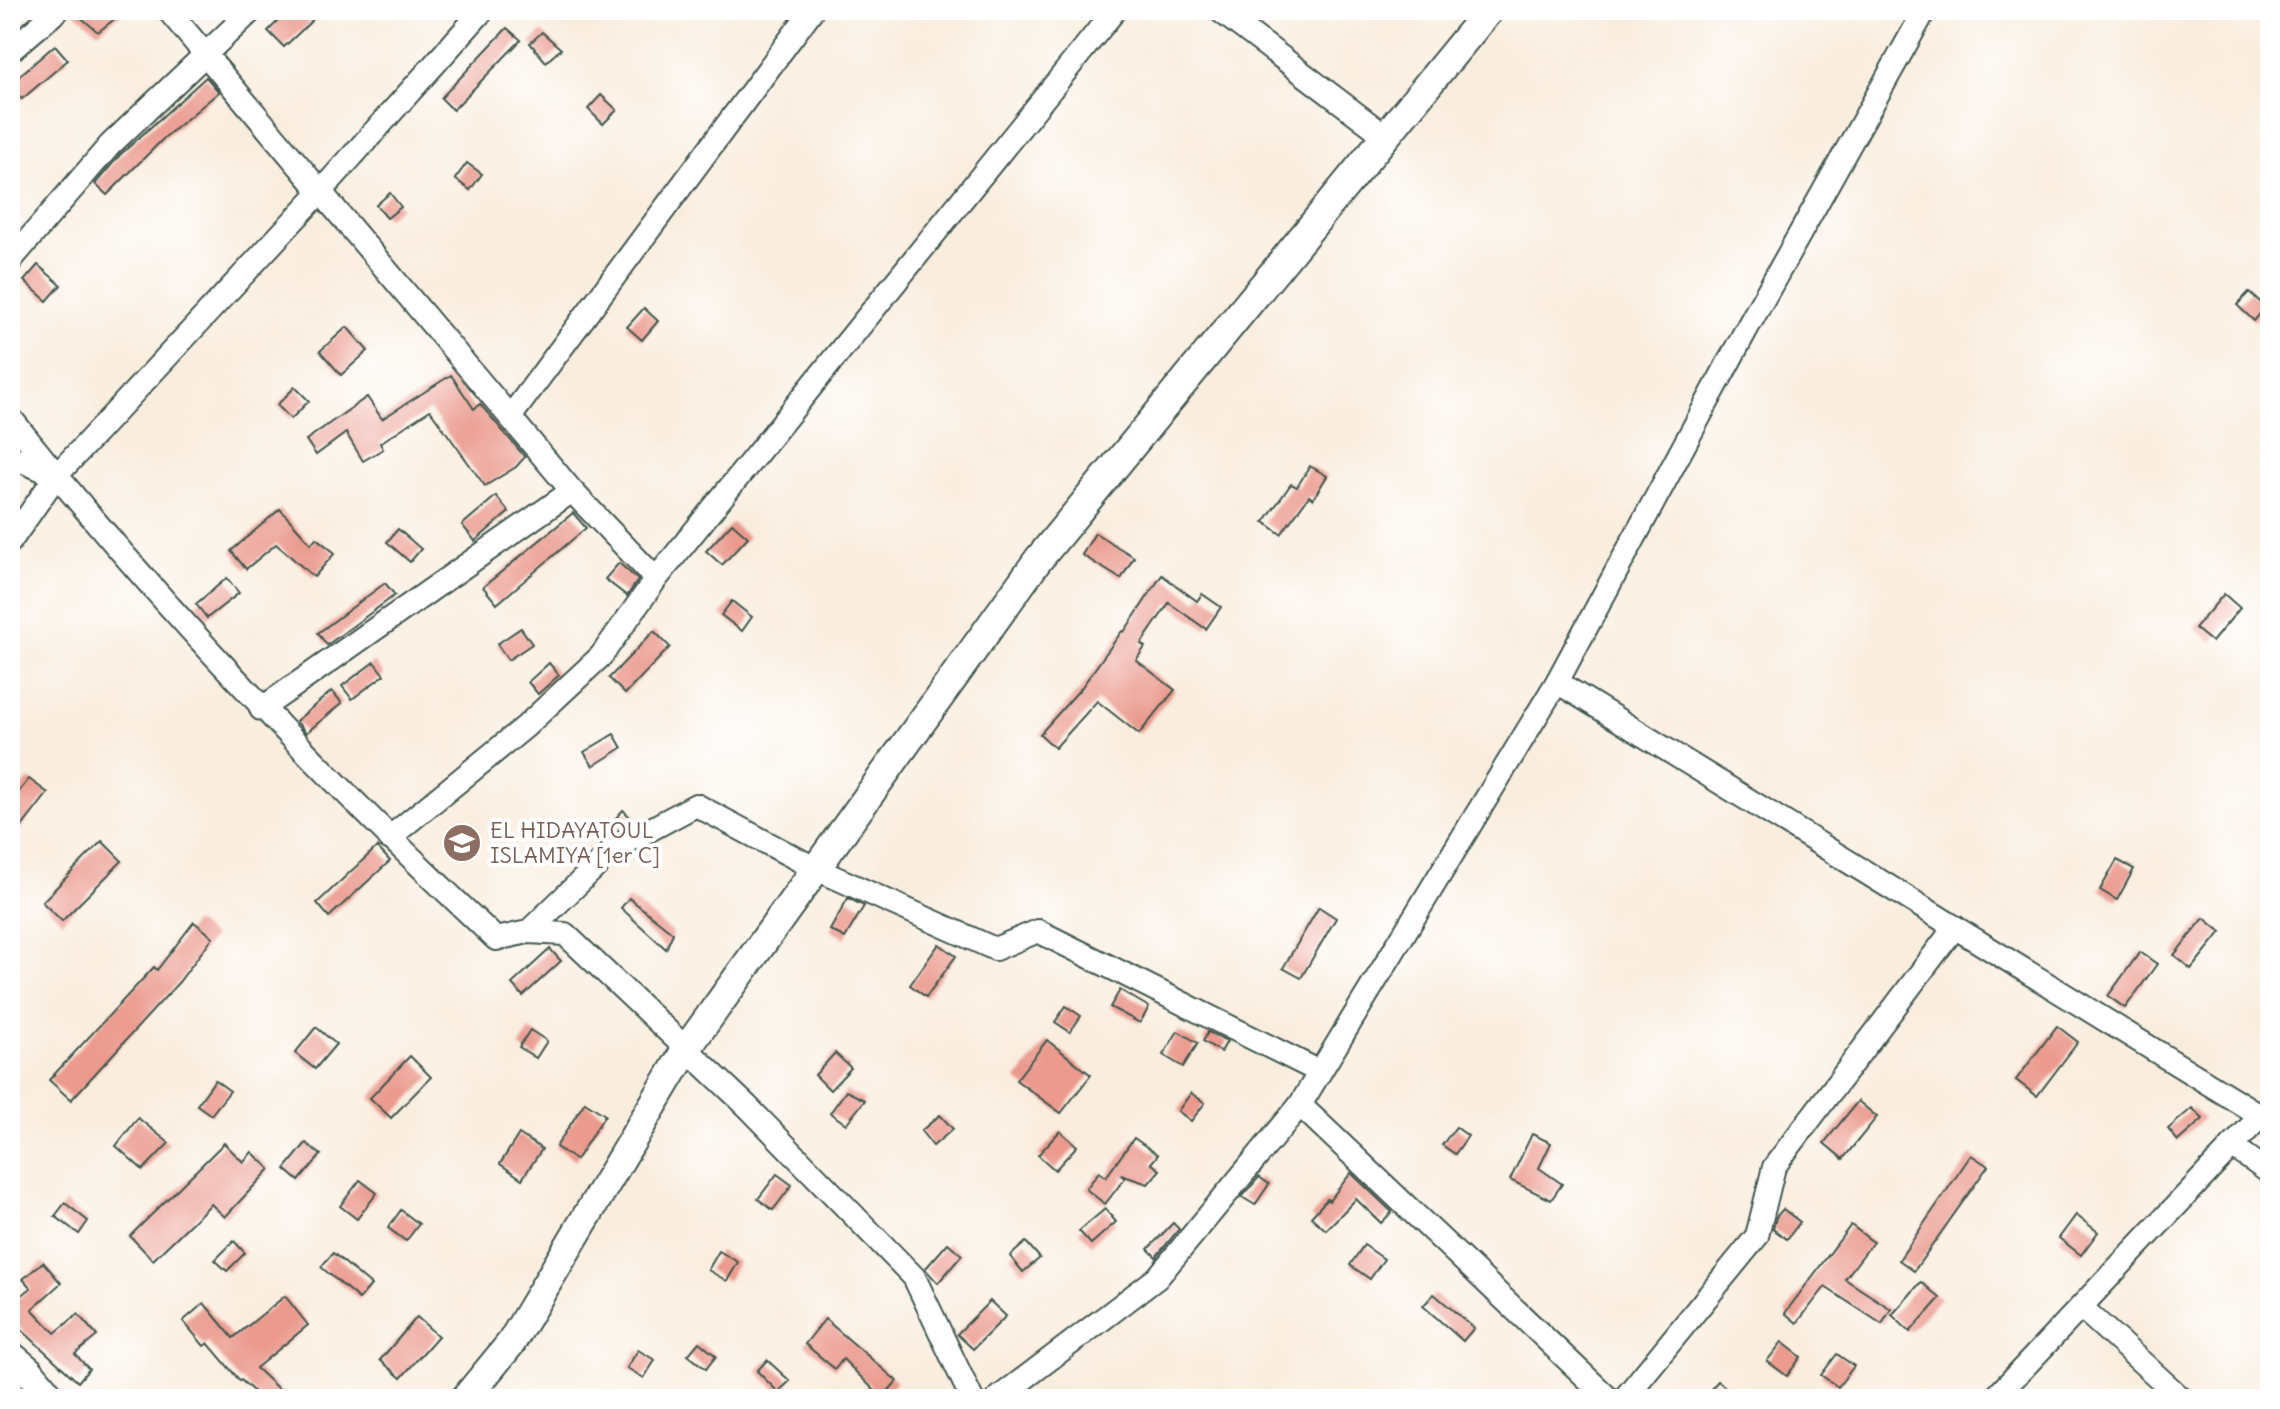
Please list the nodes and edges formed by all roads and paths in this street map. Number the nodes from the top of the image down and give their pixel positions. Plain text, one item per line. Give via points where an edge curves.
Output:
1 (58, 10) edge
2 (168, 10) edge
3 (252, 10) edge
4 (483, 10) edge
5 (812, 10) edge
6 (1115, 10) edge
7 (1219, 10) edge
8 (1925, 10) edge
9 (1476, 14) edge
10 (10, 51) edge
11 (205, 56) junction
12 (1384, 135) junction
13 (321, 191) junction
14 (10, 261) edge
15 (511, 416) junction
16 (10, 417) edge
17 (10, 456) edge
18 (56, 476) junction
19 (572, 491) junction
20 (10, 542) edge
21 (656, 579) junction
22 (1557, 682) junction
23 (261, 709) junction
24 (389, 838) junction
25 (816, 869) junction
26 (1955, 927) junction
27 (528, 932) junction
28 (687, 1048) junction
29 (1320, 1072) junction
30 (1300, 1105) junction
31 (2265, 1111) edge
32 (2232, 1146) junction
33 (2270, 1173) edge
34 (2081, 1307) junction
35 (10, 1355) edge
36 (967, 1397) edge
37 (52, 1399) edge
38 (465, 1399) edge
39 (997, 1399) edge
40 (1609, 1399) edge
41 (1624, 1399) edge
42 (1994, 1399) edge
43 (2182, 1399) edge

1 - 10 street
2 - 11 street
3 - 11 street
4 - 13 street
5 - 15 street
6 - 21 street
7 - 12 street
8 - 22 street
9 - 12 street
11 - 13 street
11 - 14 street via 110,145
12 - 25 street via 1038,560
13 - 15 street
13 - 18 street
15 - 19 street
16 - 18 street
17 - 18 street
18 - 20 street
18 - 23 street
19 - 21 street
19 - 23 street
21 - 24 street via 601,656 525,727
22 - 26 street
22 - 29 street
23 - 24 street
24 - 27 street via 496,939
25 - 27 street via 696,805 614,849
25 - 28 street
25 - 29 street via 995,949 1038,931
26 - 31 street
26 - 41 street via 1774,1167 1757,1236
27 - 28 street via 565,934
28 - 36 street via 914,1277
28 - 38 street via 511,1343
29 - 30 street
30 - 39 street via 1157,1278
30 - 40 street
31 - 32 street
32 - 33 street
32 - 34 street
34 - 42 street
34 - 43 street
35 - 37 street

